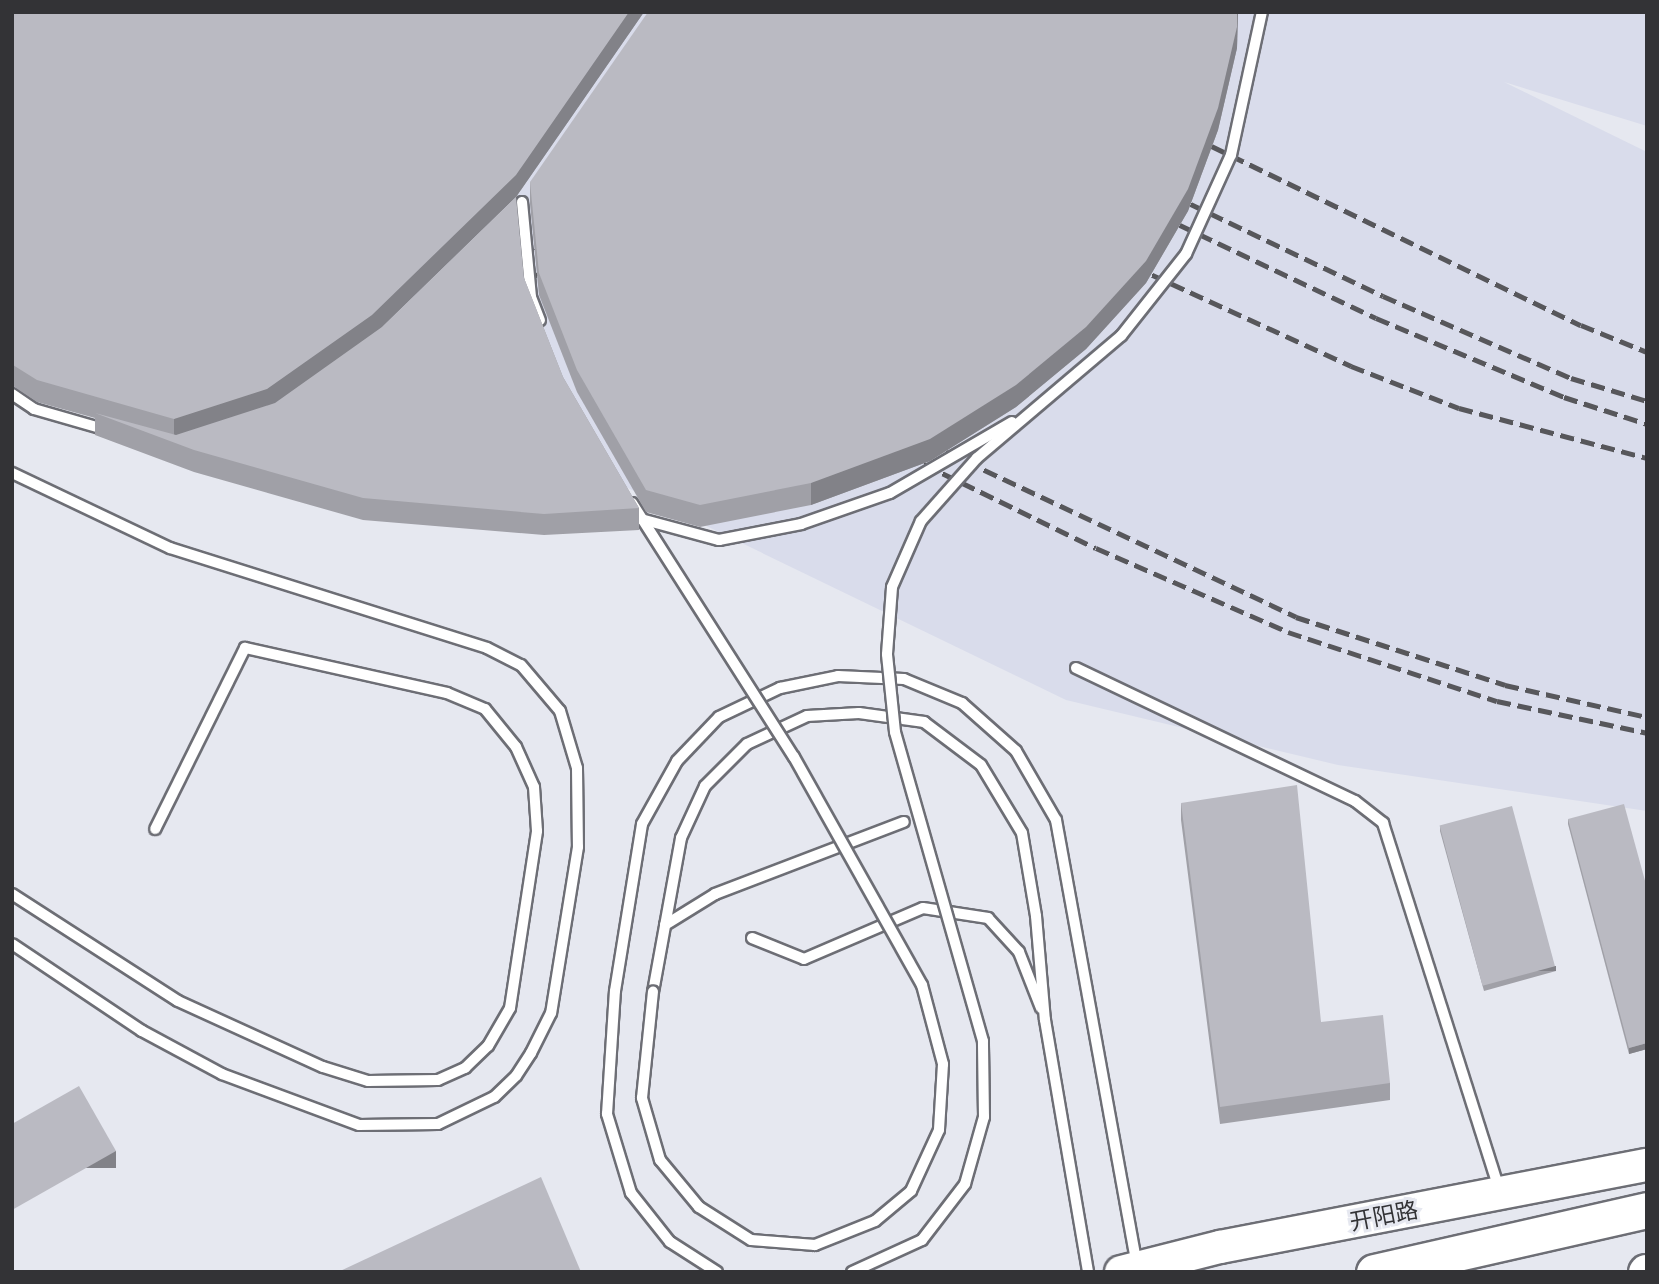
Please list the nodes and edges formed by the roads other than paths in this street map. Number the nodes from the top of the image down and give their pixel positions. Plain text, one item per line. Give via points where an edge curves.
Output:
1 (1262, 12) edge
2 (530, 191) edge
3 (522, 202) junction
4 (513, 212) edge
5 (546, 334) edge
6 (12, 394) edge
7 (1038, 406) junction
8 (123, 435) edge
9 (12, 473) edge
10 (628, 496) edge
11 (641, 519) junction
12 (1076, 668) dead end
13 (904, 822) dead end
14 (155, 829) dead end
15 (12, 894) edge
16 (665, 925) junction
17 (752, 938) dead end
18 (12, 944) edge
19 (1045, 1020) junction
20 (1647, 1165) edge
21 (1501, 1194) junction
22 (1647, 1210) edge
23 (1133, 1270) edge
24 (717, 1272) edge
25 (852, 1272) edge
26 (1088, 1272) edge
27 (1374, 1272) edge

1 - 7 lane, bridge via 1231,155 1186,254 1121,336
2 - 3 lane
3 - 4 lane, bridge
3 - 5 lane, bridge via 531,297
6 - 8 lane, bridge via 34,410
7 - 11 lane, bridge via 890,493 801,524 719,540
7 - 25 lane, bridge via 977,458 921,521 892,587 887,654 895,732 983,1041 984,1117 965,1184 922,1240
9 - 18 lane via 170,548 486,648 521,666 560,711 577,768 578,847 551,1013 516,1076 468,1113 438,1124 359,1125 222,1074 142,1031
10 - 11 lane, bridge
11 - 16 lane, bridge via 794,758 922,985 943,1063 939,1130 911,1191 874,1221 815,1245 751,1240 699,1207 660,1160 642,1097
12 - 21 lane via 1354,801 1383,823
13 - 16 lane via 715,894
14 - 15 lane via 245,648 447,693 485,709 516,747 534,787 537,831 510,1008 488,1046 465,1068 438,1080 368,1081 323,1067 178,1001
16 - 19 lane via 681,838 705,786 747,744 807,716 859,713 924,722 981,765 1022,833 1036,916
17 - 19 lane via 804,959 923,908 988,918 1019,952
19 - 26 lane
20 - 21 street, 开阳路
21 - 23 street, 开阳路
22 - 27 main road
23 - 24 lane via 1056,820 1016,751 962,703 904,678 838,676 780,688 719,717 677,761 642,824 615,991 607,1114 631,1192 670,1242

